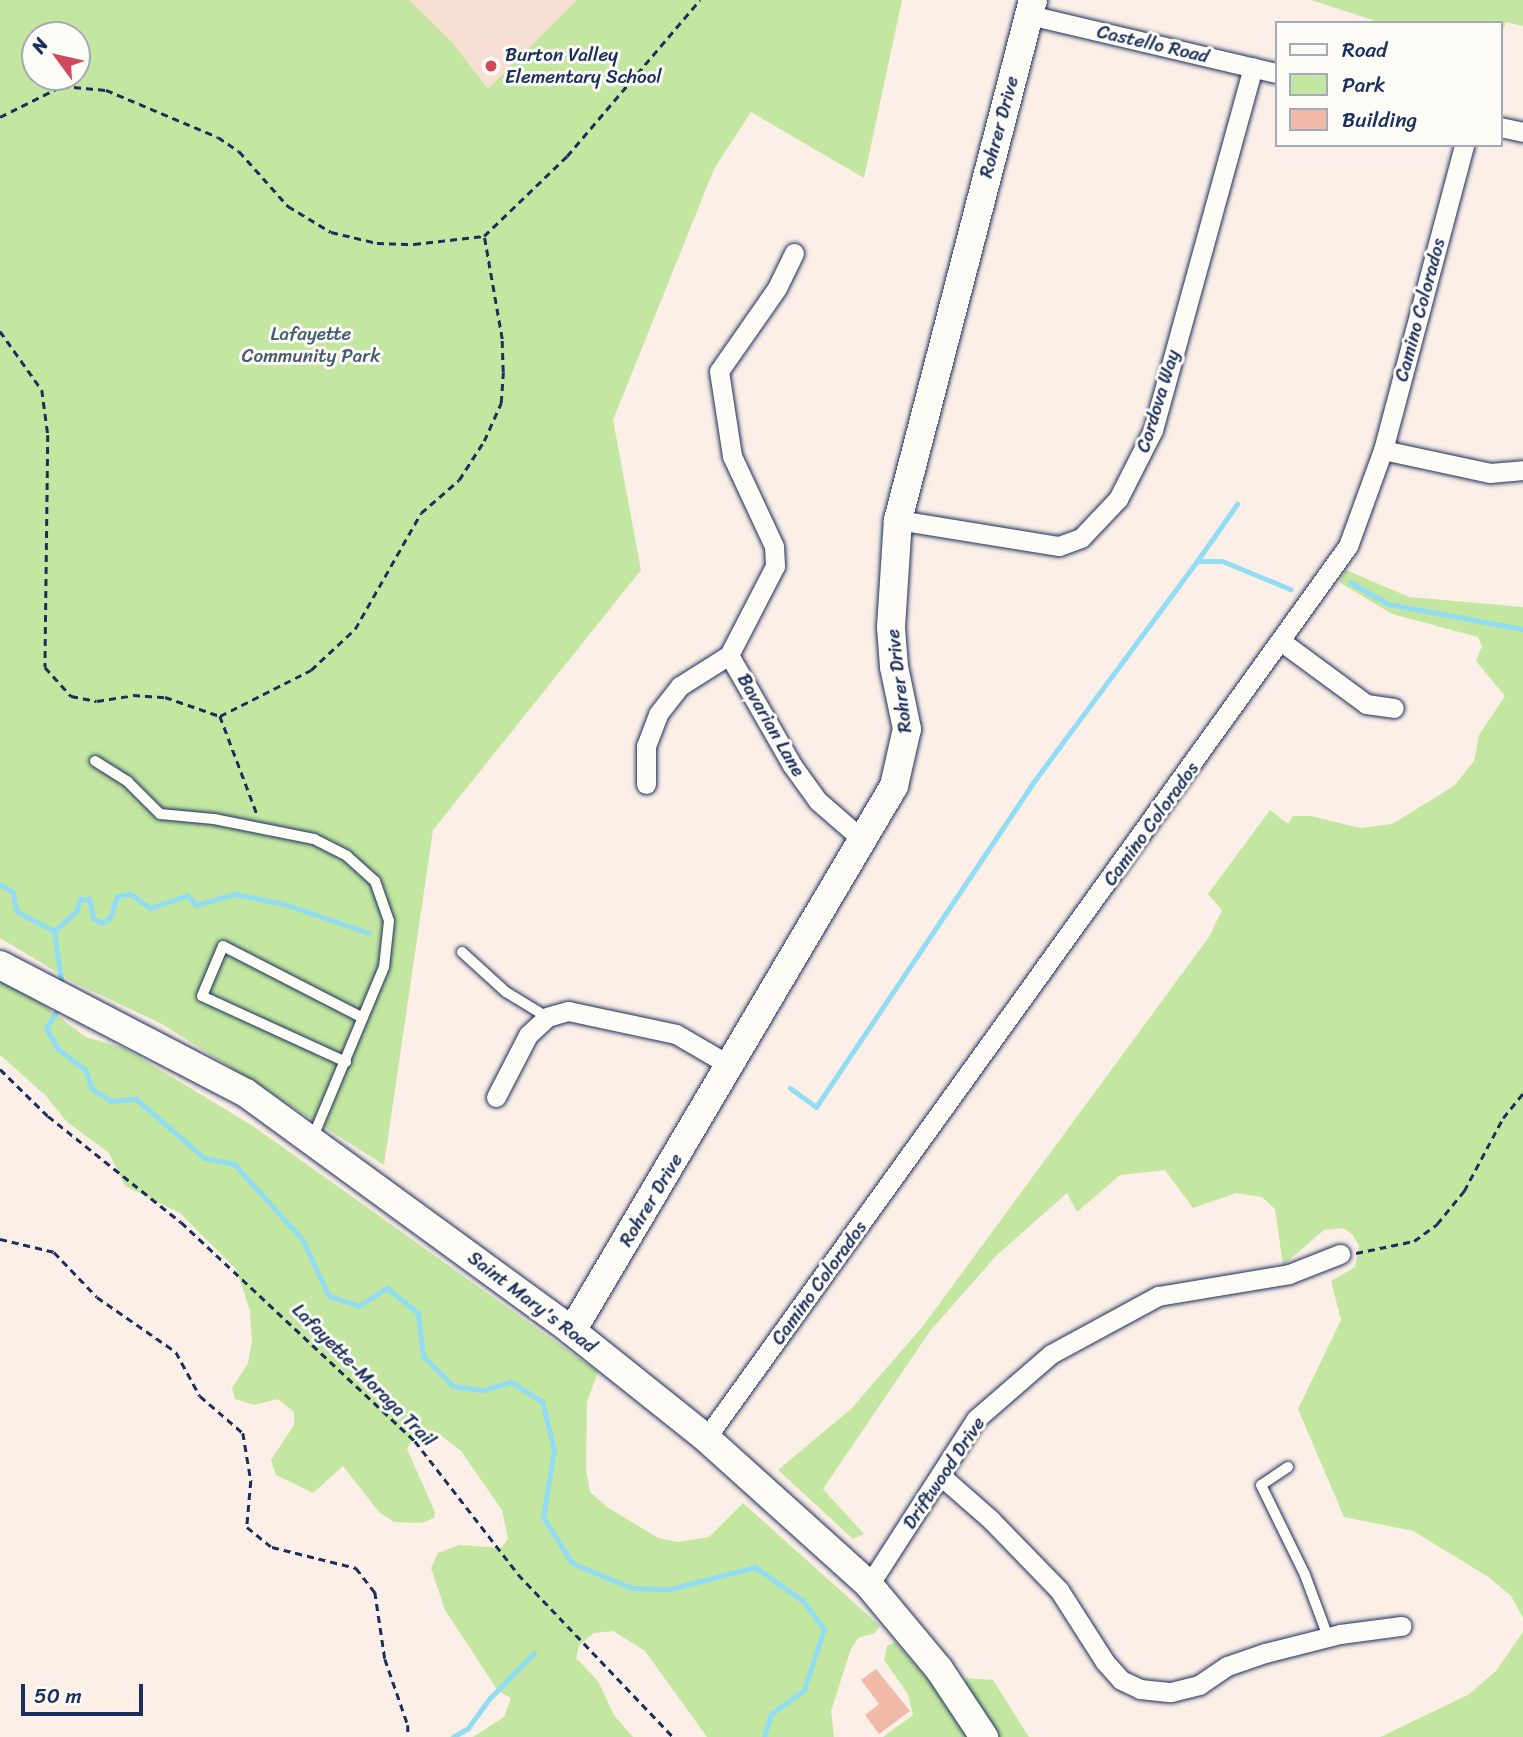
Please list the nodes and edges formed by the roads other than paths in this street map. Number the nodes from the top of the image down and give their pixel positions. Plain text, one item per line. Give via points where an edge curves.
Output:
1 (1031, 8) edge
2 (1253, 68) junction
3 (1274, 73) edge
4 (1502, 127) edge
5 (1523, 132) edge
6 (1463, 147) edge
7 (794, 253) dead end
8 (1383, 450) junction
9 (1523, 470) edge
10 (898, 520) junction
11 (1282, 642) junction
12 (729, 655) junction
13 (1394, 708) dead end
14 (95, 761) dead end
15 (646, 784) dead end
16 (864, 841) junction
17 (462, 952) dead end
18 (0, 965) edge
19 (547, 1017) junction
20 (363, 1018) junction
21 (346, 1062) junction
22 (731, 1066) junction
23 (496, 1097) dead end
24 (311, 1140) junction
25 (1340, 1254) road end
26 (572, 1331) junction
27 (706, 1438) junction
28 (1288, 1467) dead end
29 (941, 1476) junction
30 (869, 1586) junction
31 (1401, 1626) dead end
32 (1328, 1637) junction
33 (984, 1737) edge

1 - 2 street, Castello Road
1 - 10 street, Rohrer Drive
2 - 3 street, Castello Road
2 - 10 street, Cordova Way via 1153,430 1118,499 1081,538 1059,546
4 - 5 street
6 - 8 street, Camino Colorados
7 - 12 street, Bavarian Lane via 778,288 719,371 732,456 774,546 775,566
8 - 9 street via 1490,474
8 - 11 street, Camino Colorados via 1348,546
10 - 16 street, Rohrer Drive via 891,627 907,729 905,756
11 - 13 street via 1366,704
11 - 27 street, Camino Colorados
12 - 15 street via 680,686 659,714 646,746
12 - 16 street, Bavarian Lane via 818,801
14 - 20 lane via 128,782 160,814 262,827 314,839 347,856 375,881 389,921 384,967
16 - 22 street, Rohrer Drive
17 - 19 lane via 506,992
18 - 24 street, Saint Mary's Road via 30,985 218,1076
19 - 22 street via 568,1011 650,1026 676,1034
19 - 23 street via 528,1035
20 - 21 lane
20 - 21 lane via 223,946 202,996
21 - 24 lane
22 - 26 street, Rohrer Drive
24 - 26 street, Saint Mary's Road
25 - 29 street, Driftwood Drive via 1289,1274 1158,1296 1105,1323 1051,1354 976,1419
26 - 27 street, Saint Mary's Road
27 - 30 street, Saint Mary's Road
28 - 32 lane via 1261,1485 1305,1575
29 - 30 street, Driftwood Drive
29 - 32 street via 992,1520 1059,1590 1105,1662 1121,1680 1140,1689 1171,1692 1199,1685 1227,1666
30 - 33 street, Saint Mary's Road via 939,1669
31 - 32 street

